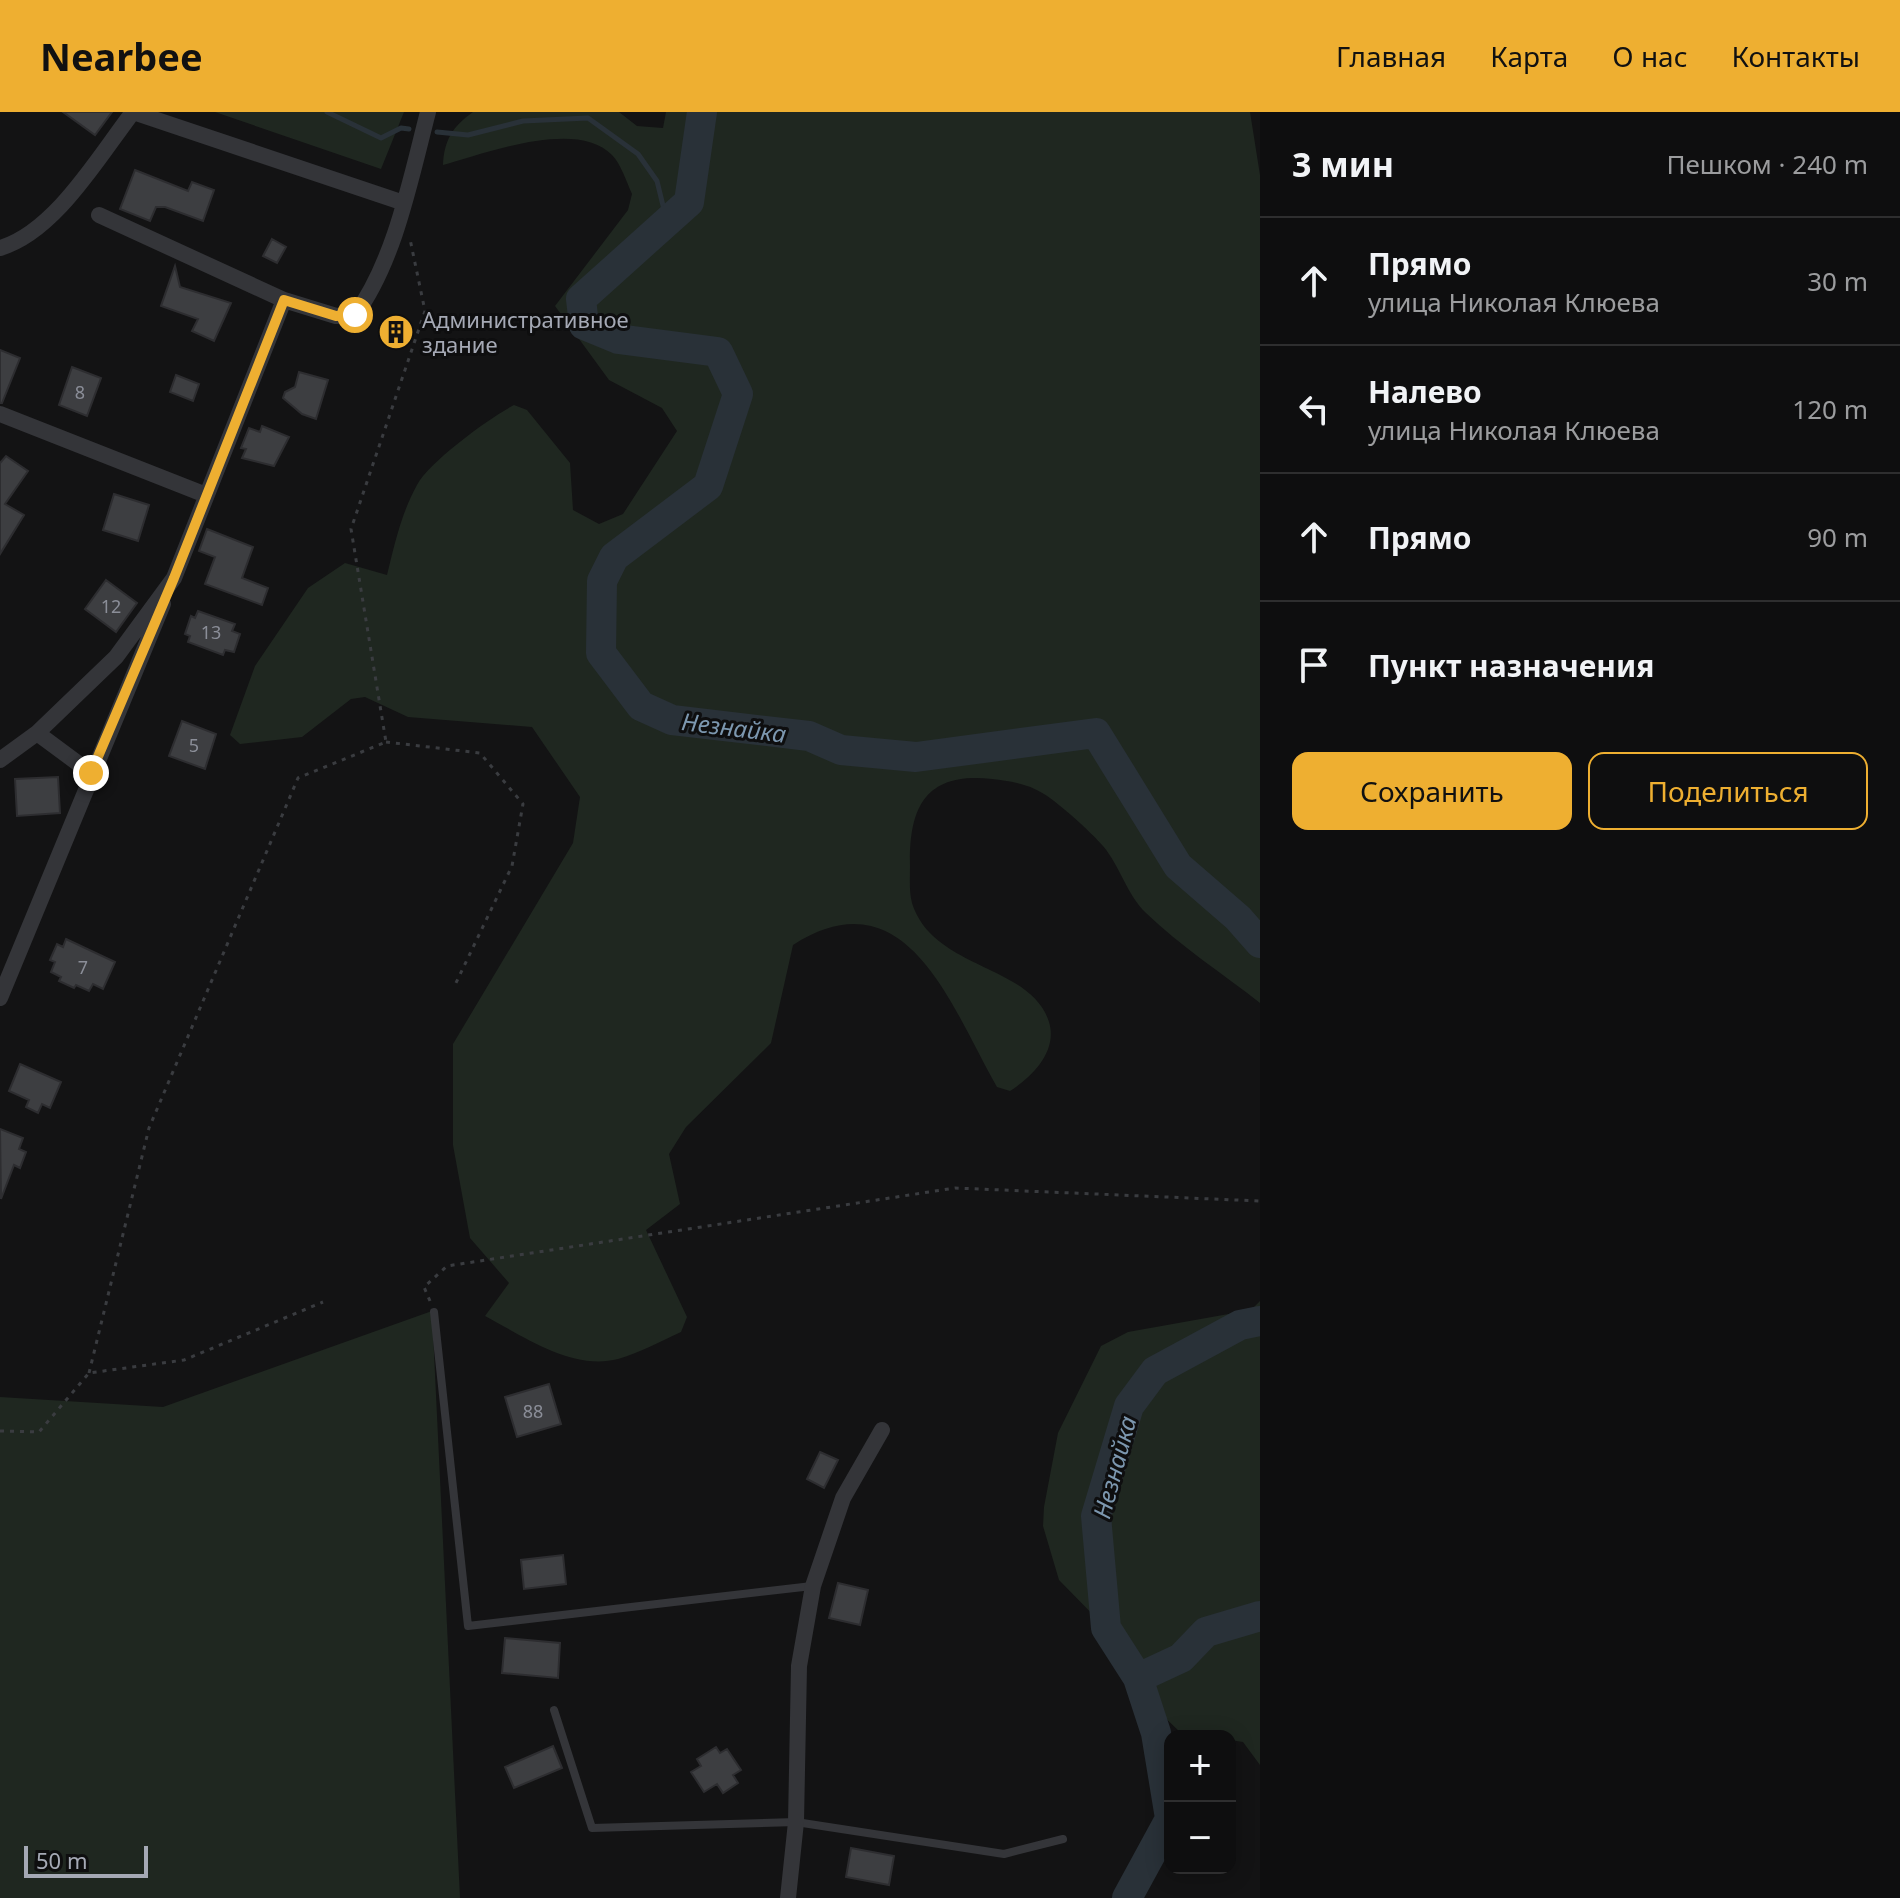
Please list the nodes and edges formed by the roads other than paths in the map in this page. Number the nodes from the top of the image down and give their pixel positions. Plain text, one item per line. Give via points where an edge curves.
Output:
1 (428, 112) edge
2 (404, 203) junction
3 (99, 215) dead end
4 (0, 248) edge
5 (284, 300) junction
6 (0, 414) edge
7 (206, 495) junction
8 (174, 578) junction
9 (37, 733) junction
10 (0, 760) edge
11 (91, 773) junction
12 (0, 998) edge
13 (434, 1312) road end
14 (882, 1430) dead end
15 (813, 1586) junction
16 (554, 1710) dead end
17 (796, 1822) junction
18 (1063, 1839) dead end
19 (788, 1898) edge

1 - 2 street
2 - 4 street via 133,112 52,217
2 - 5 street via 370,295 355,315 336,316
3 - 5 street
5 - 7 street
6 - 7 street
7 - 8 street
8 - 9 street via 116,657
8 - 11 street
9 - 10 street
9 - 11 street
11 - 12 street
13 - 15 lane via 468,1626
14 - 15 street via 843,1498
15 - 17 street via 799,1666
16 - 17 lane via 592,1828
17 - 18 lane via 1004,1854
17 - 19 street

